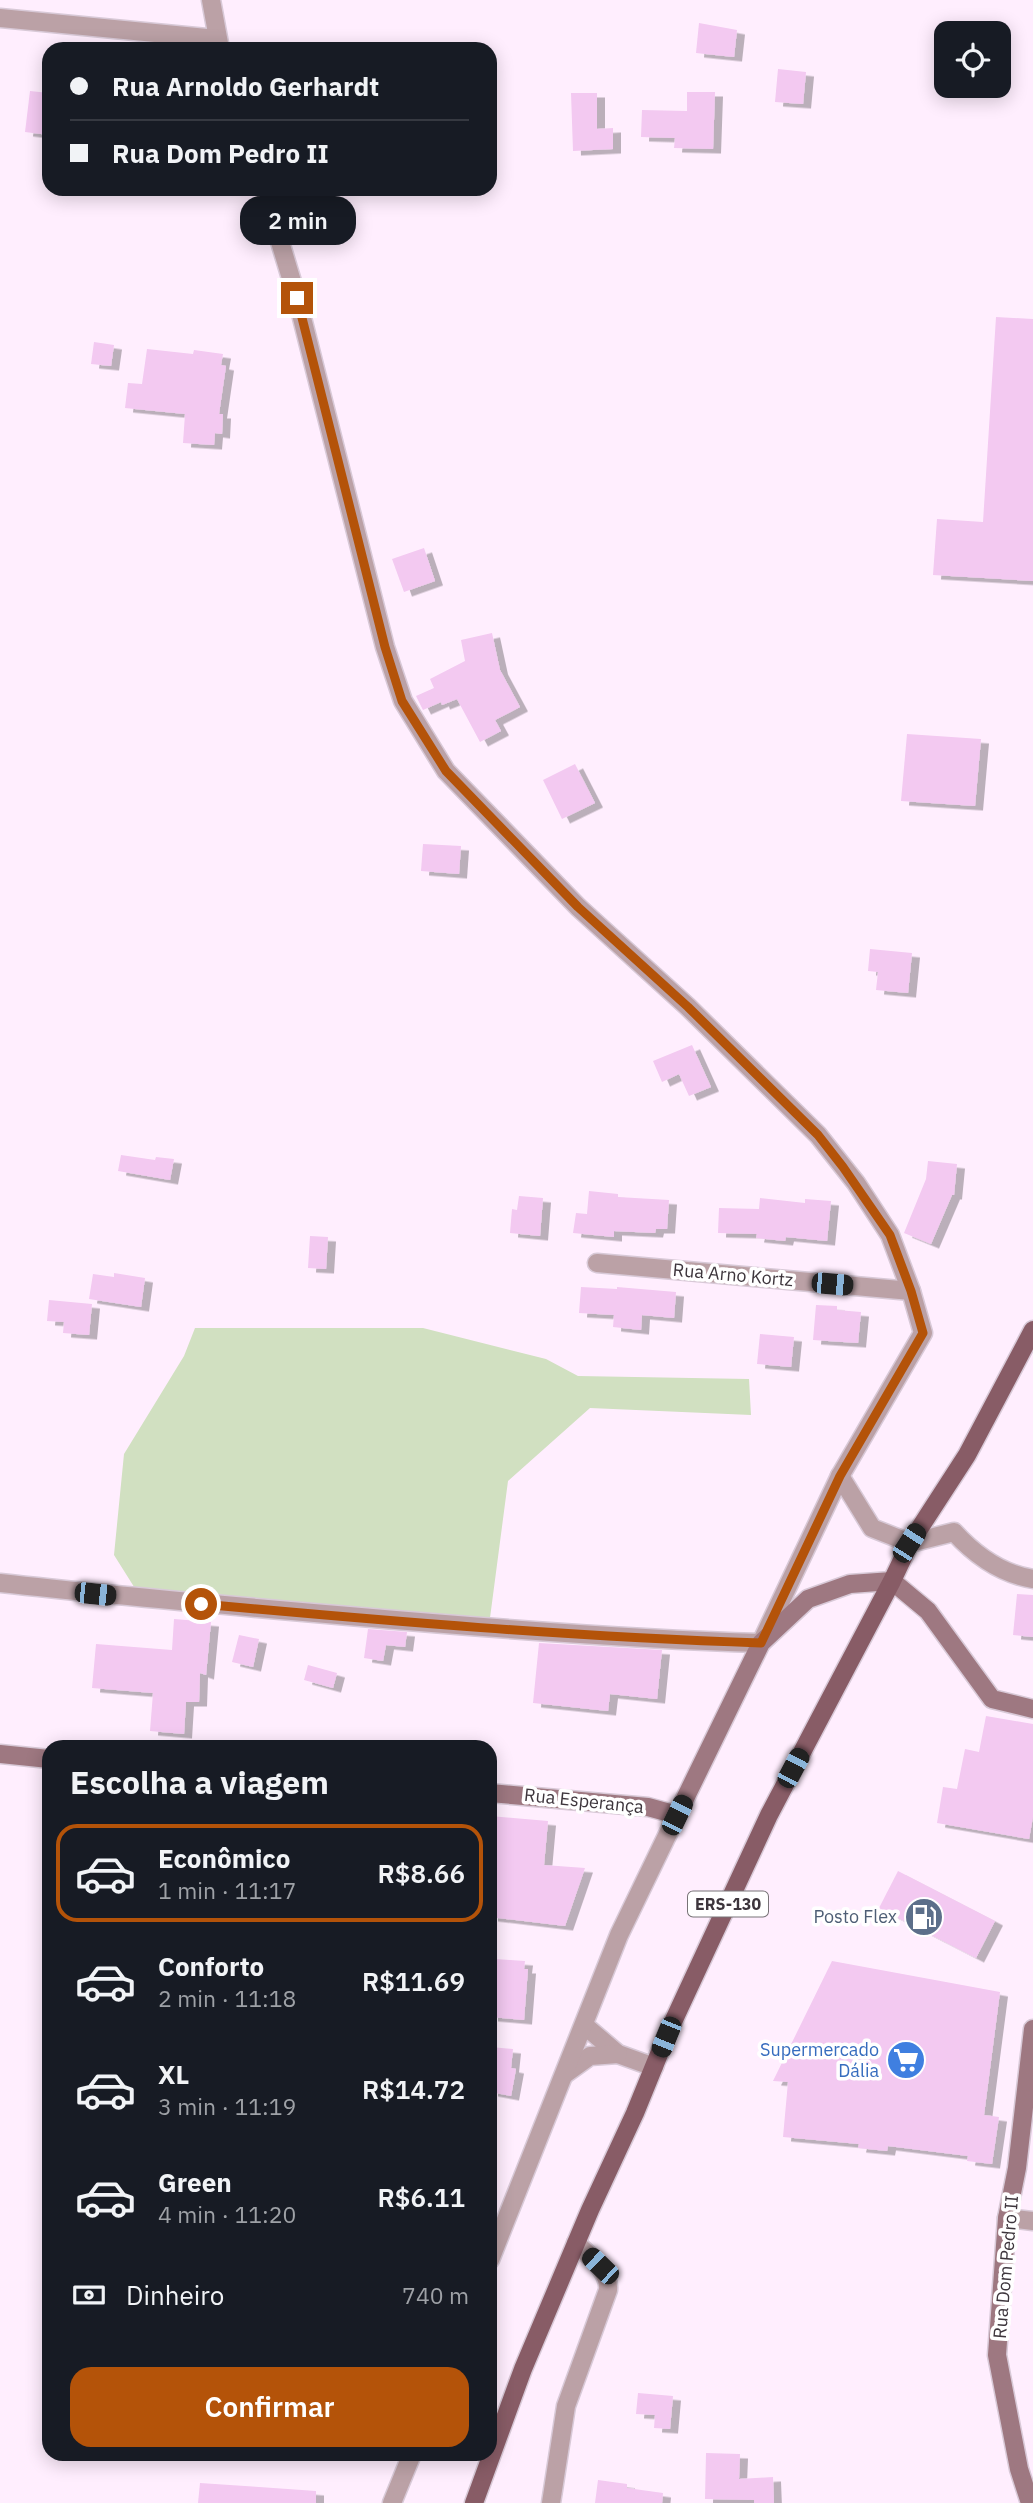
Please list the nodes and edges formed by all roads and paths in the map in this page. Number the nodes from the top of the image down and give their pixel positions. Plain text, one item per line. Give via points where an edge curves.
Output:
1 (211, 0) edge
2 (0, 18) edge
3 (202, 42) edge
4 (219, 42) edge
5 (266, 196) edge
6 (597, 1263) dead end
7 (911, 1291) junction
8 (1033, 1330) edge
9 (840, 1476) junction
10 (909, 1543) junction
11 (1033, 1579) edge
12 (892, 1581) junction
13 (0, 1583) edge
14 (761, 1643) junction
15 (1033, 1709) edge
16 (0, 1754) edge
17 (42, 1758) edge
18 (497, 1794) edge
19 (677, 1815) junction
20 (584, 2025) junction
21 (1033, 2029) edge
22 (618, 2054) junction
23 (654, 2067) junction
24 (565, 2074) junction
25 (1007, 2218) junction
26 (1033, 2221) edge
27 (497, 2243) edge
28 (576, 2243) junction
29 (497, 2440) edge
30 (409, 2461) edge
31 (489, 2461) edge
32 (392, 2503) edge
33 (474, 2503) edge
34 (551, 2503) edge
35 (1030, 2503) edge

1 - 4 street
2 - 3 street
5 - 7 street via 402,701 446,771 578,907 818,1135 890,1235
6 - 7 street, Rua Arno Kortz
7 - 9 street via 923,1333
8 - 10 main road, ERS-130 via 967,1455
9 - 10 street via 872,1528
9 - 14 street
10 - 11 street via 954,1532 987,1561
10 - 12 main road, ERS-130
12 - 14 street via 850,1584 808,1599
12 - 15 street via 928,1611 992,1699
12 - 23 main road, ERS-130 via 769,1815
13 - 14 street via 427,1623
14 - 19 street
16 - 17 street
18 - 19 street, Rua Esperança via 648,1807
19 - 20 street via 619,1935
20 - 22 street
20 - 24 street
21 - 25 street, Rua Dom Pedro II
22 - 23 street
22 - 24 street via 590,2056
23 - 28 main road, ERS-130
24 - 27 street
25 - 26 street
25 - 35 street, Rua Dom Pedro II via 997,2356
28 - 29 main road, ERS-130
28 - 34 street via 600,2266 609,2284 566,2406
30 - 32 street
31 - 33 main road, ERS-130

